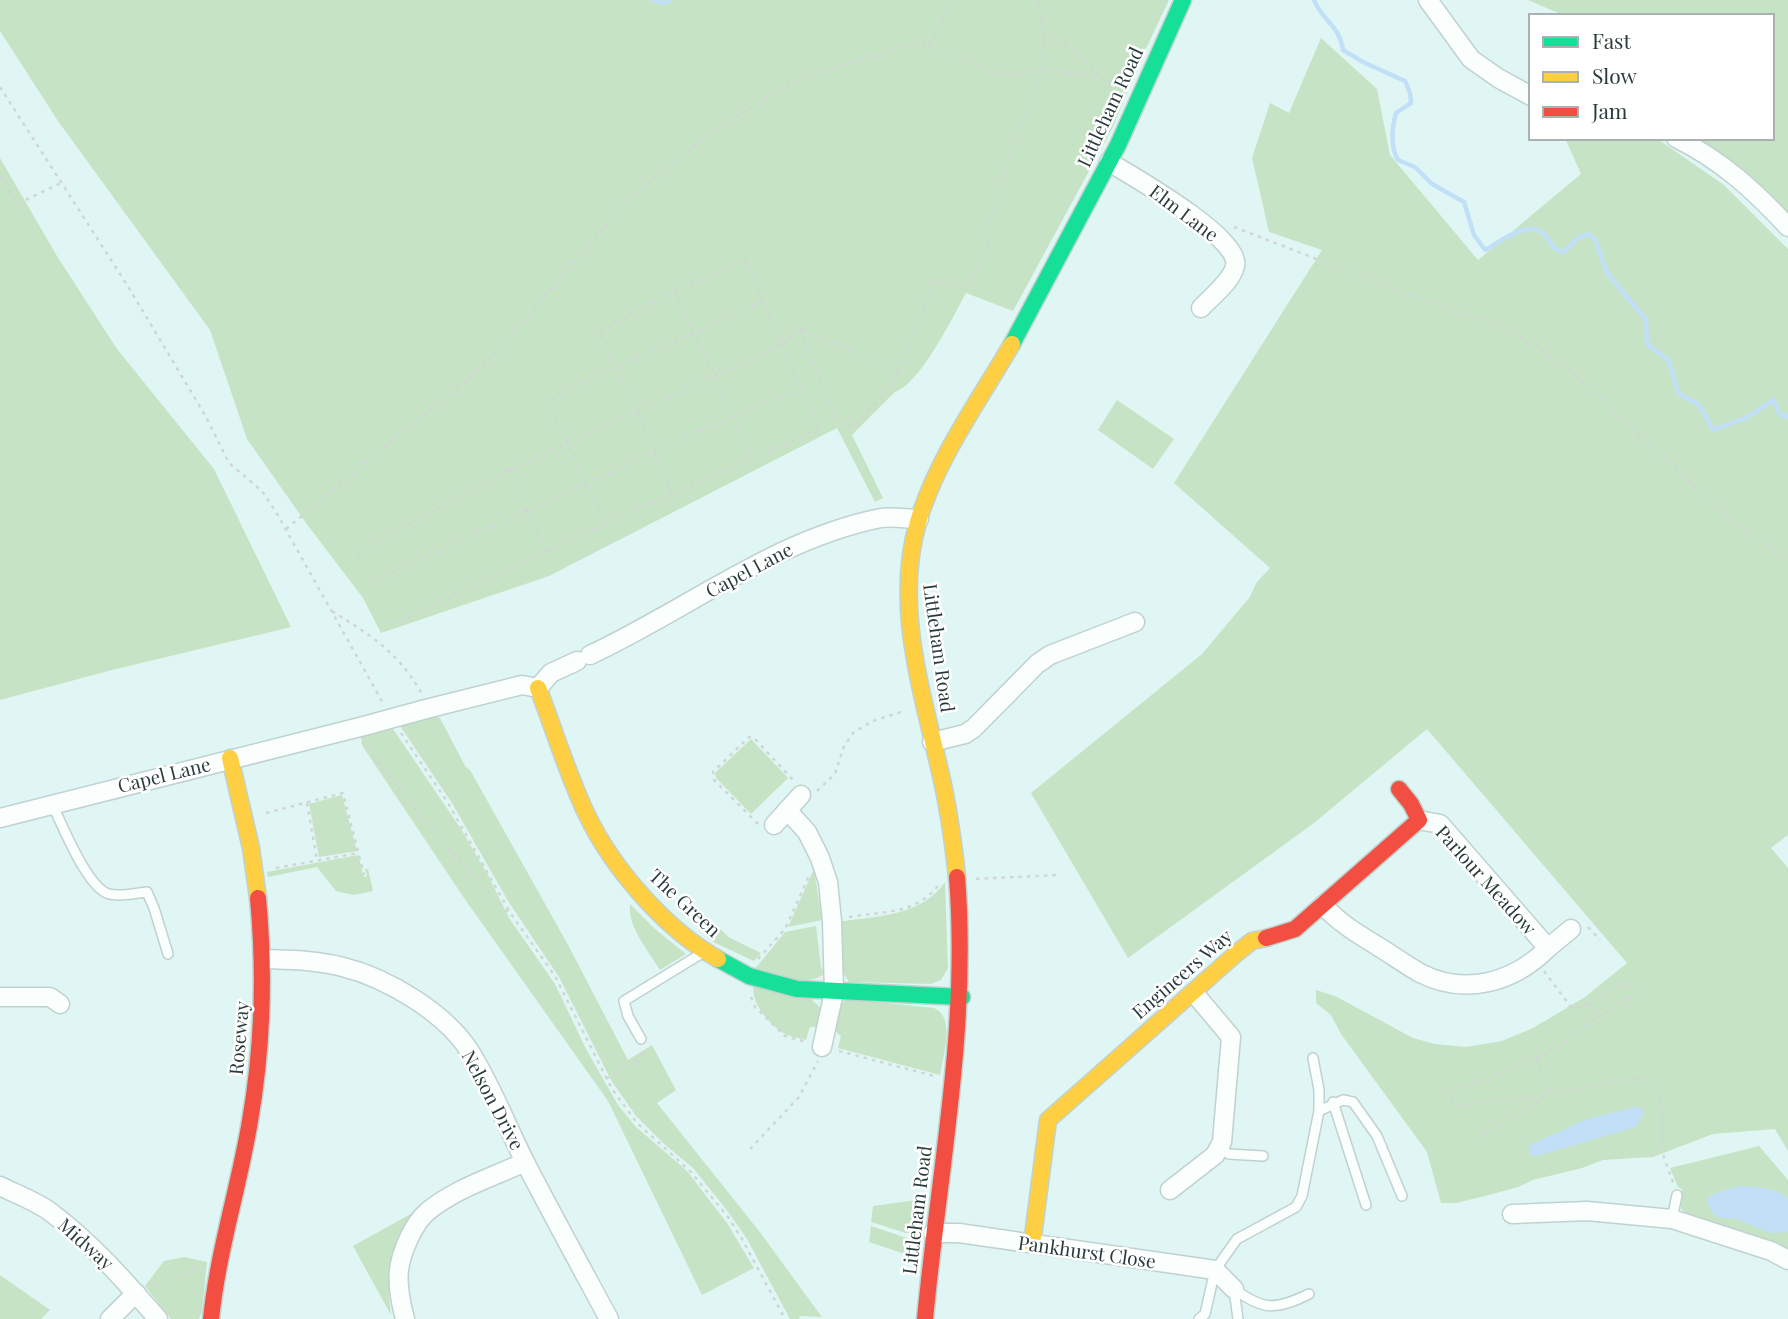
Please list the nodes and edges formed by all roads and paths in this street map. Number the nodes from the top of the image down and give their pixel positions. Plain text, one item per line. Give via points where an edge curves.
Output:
1 (954, 0) edge
2 (1038, 0) edge
3 (1183, 0) edge
4 (1428, 0) edge
5 (1045, 38) junction
6 (929, 47) junction
7 (1042, 69) junction
8 (1101, 77) junction
9 (0, 87) edge
10 (1529, 95) edge
11 (1135, 107) junction
12 (1679, 140) edge
13 (1109, 162) junction
14 (0, 179) edge
15 (61, 183) junction
16 (1788, 227) edge
17 (1212, 234) junction
18 (674, 292) junction
19 (763, 302) junction
20 (1201, 307) dead end
21 (799, 328) junction
22 (695, 333) junction
23 (782, 345) junction
24 (616, 367) junction
25 (897, 372) junction
26 (715, 375) junction
27 (801, 386) junction
28 (635, 413) junction
29 (734, 418) junction
30 (567, 443) junction
31 (654, 452) junction
32 (752, 460) junction
33 (509, 470) junction
34 (585, 484) junction
35 (673, 494) junction
36 (528, 512) junction
37 (919, 519) junction
38 (605, 524) junction
39 (286, 529) junction
40 (546, 553) junction
41 (358, 556) dead end
42 (1788, 557) edge
43 (376, 580) dead end
44 (329, 609) junction
45 (1135, 622) dead end
46 (392, 624) dead end
47 (538, 688) junction
48 (925, 708) junction
49 (428, 709) junction
50 (387, 710) dead end
51 (397, 726) dead end
52 (352, 742) dead end
53 (932, 742) junction
54 (230, 758) junction
55 (1398, 789) dead end
56 (802, 792) junction
57 (307, 803) junction
58 (52, 804) junction
59 (786, 810) junction
60 (0, 818) edge
61 (246, 819) junction
62 (1419, 820) junction
63 (770, 828) joint
64 (358, 852) junction
65 (820, 858) junction
66 (317, 860) junction
67 (256, 873) junction
68 (364, 875) dead end
69 (1057, 875) dead end
70 (957, 879) junction
71 (1323, 905) junction
72 (511, 914) junction
73 (832, 921) junction
74 (1571, 929) dead end
75 (705, 951) junction
76 (168, 954) dead end
77 (1542, 954) junction
78 (264, 958) junction
79 (749, 976) junction
80 (834, 992) junction
81 (1194, 993) junction
82 (962, 997) junction
83 (0, 998) edge
84 (60, 1004) dead end
85 (1589, 1004) junction
86 (1597, 1017) junction
87 (642, 1038) joint
88 (822, 1047) junction
89 (1537, 1057) junction
90 (1313, 1058) dead end
91 (606, 1079) junction
92 (954, 1081) junction
93 (1550, 1094) junction
94 (1543, 1096) junction
95 (1333, 1102) junction
96 (1319, 1111) junction
97 (1476, 1137) dead end
98 (750, 1149) dead end
99 (1220, 1149) junction
100 (1262, 1156) dead end
101 (525, 1162) junction
102 (0, 1186) edge
103 (1170, 1190) dead end
104 (1676, 1190) joint
105 (1402, 1196) dead end
106 (1366, 1205) dead end
107 (1511, 1214) dead end
108 (1672, 1219) junction
109 (933, 1233) junction
110 (1031, 1244) junction
111 (1788, 1260) edge
112 (218, 1264) junction
113 (1215, 1270) junction
114 (1234, 1289) junction
115 (1309, 1294) dead end
116 (138, 1296) junction
117 (110, 1319) edge
118 (158, 1319) edge
119 (211, 1319) edge
120 (405, 1319) edge
121 (609, 1319) edge
122 (785, 1319) edge
123 (925, 1319) edge
124 (1199, 1319) edge
125 (1238, 1319) edge

1 - 6 path
2 - 5 path
3 - 11 street, Littleham Road
4 - 10 street via 1471,58
5 - 7 path
5 - 8 path via 1064,45
6 - 7 path via 1002,75
6 - 39 path via 918,42 801,78 718,127 627,201 486,363
7 - 8 path
7 - 25 path via 1001,181 1005,190 984,237 989,247 968,288 935,280
8 - 11 path via 1115,98
9 - 15 path
11 - 13 street, Littleham Road
12 - 16 street via 1725,167
13 - 17 street, Elm Lane via 1173,201
13 - 37 street, Littleham Road via 1010,349 954,442
14 - 15 path via 17,204
15 - 39 path via 129,288 229,463 262,491
17 - 20 street, Elm Lane via 1235,256 1236,264
17 - 42 path via 1230,226 1511,330 1568,368 1738,527
18 - 19 path via 745,260
18 - 22 path
18 - 24 path via 599,332
19 - 22 path
19 - 23 path
21 - 23 path
21 - 25 path
21 - 25 path via 843,424 851,426 872,408
22 - 24 path
22 - 26 path
23 - 26 path
23 - 27 path
24 - 28 path
24 - 30 path via 548,401
26 - 28 path
26 - 29 path
27 - 29 path
27 - 32 path via 820,428
28 - 30 path
28 - 31 path
29 - 31 path
29 - 32 path
30 - 33 path
30 - 34 path
31 - 34 path
31 - 35 path
32 - 35 path
33 - 36 path
33 - 41 path via 361,550
34 - 36 path
34 - 38 path
35 - 38 path
36 - 40 path
36 - 43 path
37 - 47 street, Capel Lane via 884,517 801,542 625,639 551,673
37 - 48 street, Littleham Road via 908,590
38 - 40 path
39 - 44 path
40 - 46 path
44 - 49 path via 398,657
44 - 50 path
45 - 53 street via 1049,655 974,729
47 - 49 street via 522,685
47 - 75 street, The Green via 586,814 615,862 652,906
48 - 53 street, Littleham Road
48 - 56 path via 893,714 854,732 835,774
49 - 54 street, Capel Lane, bridge
51 - 72 path via 448,803
52 - 72 path via 361,742 446,847
53 - 70 street, Littleham Road
54 - 58 street, Capel Lane
54 - 61 street, Roseway
55 - 62 street
56 - 59 street
56 - 63 path via 754,738 749,737 713,772 714,780
57 - 61 path
57 - 64 path via 342,793
57 - 66 path
58 - 60 street, Capel Lane
58 - 76 lane via 99,889 125,895 147,892
59 - 63 street
59 - 65 street via 807,832
61 - 67 street, Roseway
62 - 71 street, Engineers Way
62 - 77 street, Parlour Meadow via 1440,824
64 - 66 path
64 - 68 path
65 - 73 street
65 - 79 path via 785,929
66 - 67 path
67 - 78 street, Roseway
69 - 70 path
70 - 73 path via 944,878 910,908
70 - 82 street, Littleham Road
71 - 77 street, Parlour Meadow via 1335,920 1421,973 1451,984 1483,985 1521,971
71 - 81 street, Engineers Way via 1291,932 1252,941
72 - 91 path via 555,976
73 - 80 street
74 - 77 street, Parlour Meadow
75 - 79 street, The Green
75 - 87 lane via 624,1001
77 - 85 path via 1573,1008
78 - 101 street, Nelson Drive via 344,967 388,985 443,1019 468,1049
78 - 112 street, Roseway via 261,1058
79 - 80 street, The Green via 797,989
79 - 88 path via 748,992 765,1017 785,1036
80 - 82 street, The Green
80 - 88 street
81 - 99 street via 1231,1037
81 - 110 street, Engineers Way via 1048,1120
82 - 92 street, Littleham Road
83 - 84 street via 50,997
85 - 86 path
85 - 86 path via 1621,985 1633,988 1633,997
86 - 89 path
87 - 91 path via 644,1055
88 - 92 path
88 - 98 path via 799,1097
89 - 93 path
89 - 94 path via 1455,1088 1450,1099 1461,1105
90 - 96 lane
91 - 122 path via 631,1117 690,1171 728,1217
92 - 109 street, Littleham Road
93 - 94 path
93 - 104 path via 1629,1078 1650,1082 1662,1106 1662,1153
94 - 97 path
95 - 96 lane
95 - 105 lane via 1353,1102 1377,1136
95 - 106 lane
96 - 113 lane via 1297,1207 1237,1239
99 - 100 lane
99 - 103 street
101 - 120 street via 426,1212 399,1270
101 - 121 street, Nelson Drive
102 - 116 street, Midway via 47,1209 92,1247
104 - 108 lane
107 - 108 street via 1587,1211
108 - 111 street
109 - 110 street, Pankhurst Close
109 - 123 street, Littleham Road
110 - 113 street, Pankhurst Close
112 - 116 path via 205,1264
112 - 119 street, Roseway
113 - 114 street
113 - 124 lane via 1205,1314
114 - 115 lane via 1263,1305 1284,1306
114 - 125 lane
116 - 117 street
116 - 118 street, Midway

